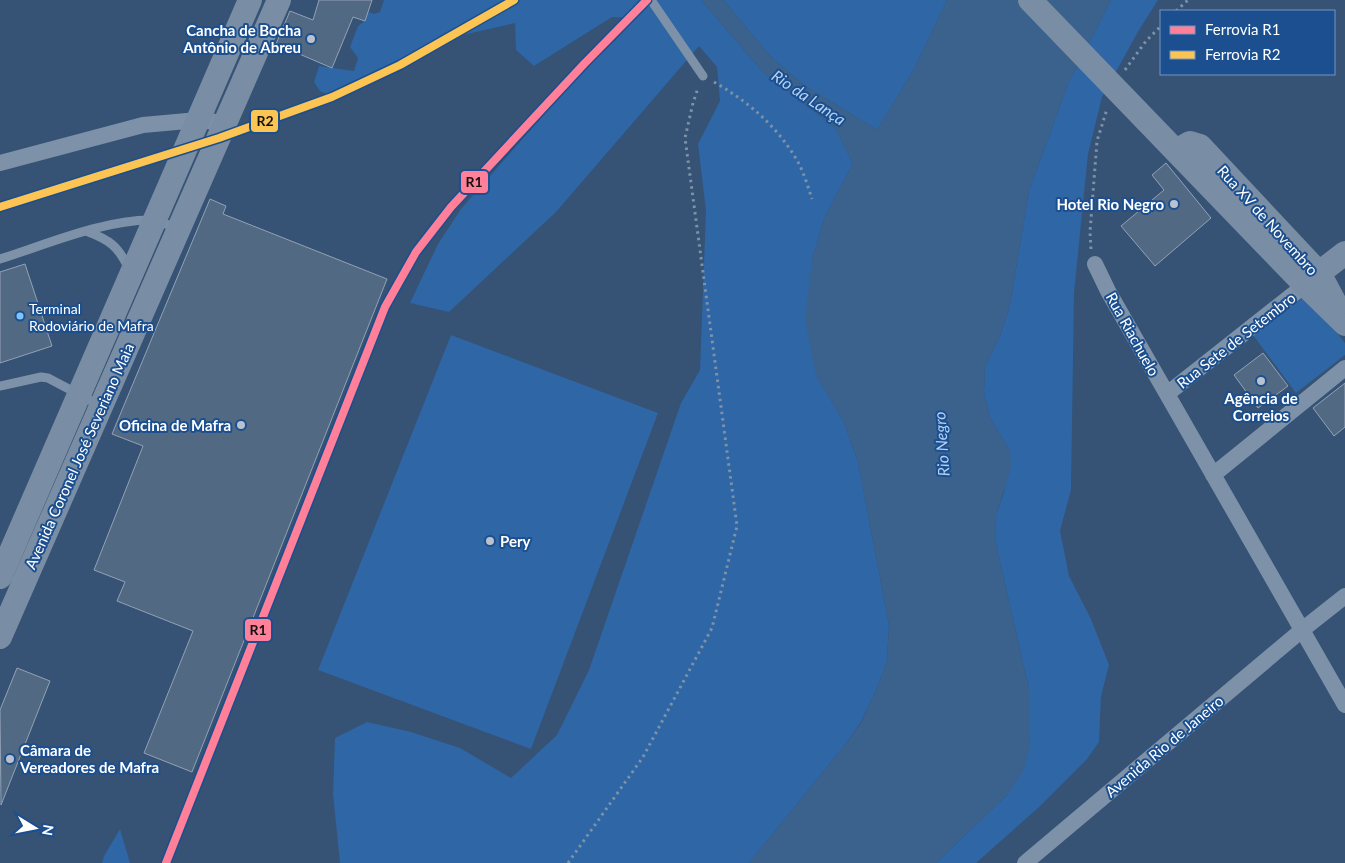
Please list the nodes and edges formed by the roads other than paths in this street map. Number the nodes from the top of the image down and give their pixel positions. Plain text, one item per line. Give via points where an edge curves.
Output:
1 (250, 0) edge
2 (279, 0) edge
3 (651, 0) edge
4 (1030, 0) edge
5 (703, 76) road end
6 (198, 120) junction
7 (225, 123) junction
8 (0, 163) edge
9 (155, 220) junction
10 (178, 230) junction
11 (86, 231) junction
12 (1345, 253) edge
13 (0, 260) edge
14 (1096, 264) road end
15 (132, 273) junction
16 (1312, 279) junction
17 (1345, 323) edge
18 (1345, 368) edge
19 (0, 386) edge
20 (79, 394) junction
21 (1167, 394) junction
22 (101, 406) junction
23 (1213, 475) junction
24 (0, 577) edge
25 (1345, 596) edge
26 (1302, 630) junction
27 (0, 637) edge
28 (1345, 706) edge
29 (1025, 863) edge

1 - 6 main road, Avenida Coronel José Severiano Maia
2 - 7 main road, Avenida Coronel José Severiano Maia
3 - 5 lane
4 - 16 main road, Rua XV de Novembro via 1176,151 1190,143 1200,146
6 - 7 street
6 - 8 street via 134,126
6 - 9 main road, Avenida Coronel José Severiano Maia
7 - 10 main road, Avenida Coronel José Severiano Maia
9 - 10 lane
9 - 11 lane via 126,222
9 - 15 main road, Avenida Coronel José Severiano Maia
10 - 22 main road, Avenida Coronel José Severiano Maia
11 - 13 lane
11 - 15 lane via 114,245
12 - 16 main road, Rua Sete de Setembro
14 - 21 street, Rua Riachuelo
15 - 20 main road, Avenida Coronel José Severiano Maia
16 - 17 main road, Rua XV de Novembro
16 - 21 street, Rua Sete de Setembro
18 - 23 street
19 - 20 lane via 41,377
20 - 22 lane
20 - 24 main road, Avenida Coronel José Severiano Maia
21 - 23 street, Rua Riachuelo
22 - 27 main road, Avenida Coronel José Severiano Maia
23 - 26 street, Rua Riachuelo
25 - 26 street, Avenida Rio de Janeiro
26 - 28 street, Rua Riachuelo
26 - 29 street, Avenida Rio de Janeiro

